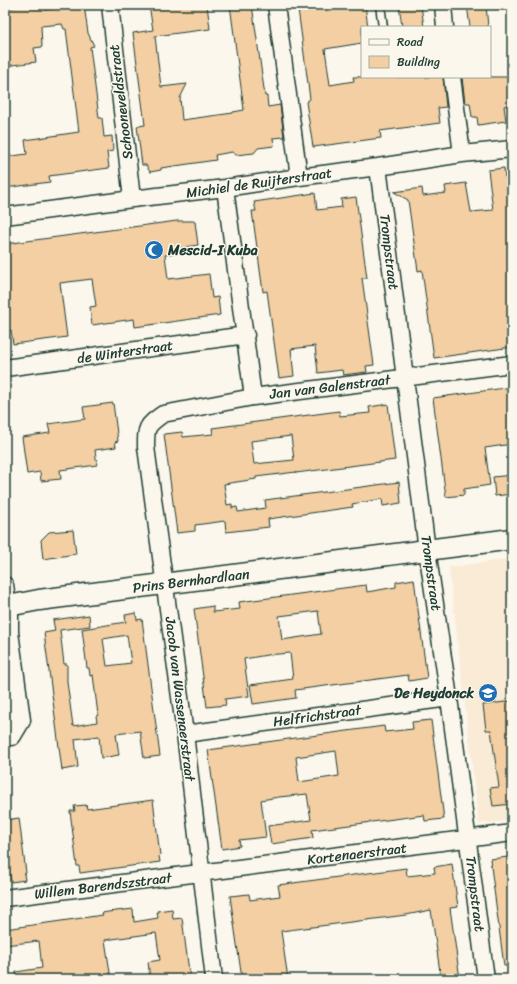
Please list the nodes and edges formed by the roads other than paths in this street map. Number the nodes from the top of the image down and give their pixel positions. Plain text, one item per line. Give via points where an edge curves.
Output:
1 (110, 5) edge
2 (276, 5) edge
3 (380, 5) edge
4 (443, 5) edge
5 (383, 26) edge
6 (445, 26) edge
7 (452, 78) edge
8 (512, 149) edge
9 (462, 154) junction
10 (378, 168) junction
11 (299, 177) junction
12 (225, 188) junction
13 (132, 199) junction
14 (5, 216) edge
15 (246, 335) junction
16 (512, 364) edge
17 (5, 368) edge
18 (405, 378) junction
19 (253, 397) junction
20 (152, 422) joint
21 (512, 539) edge
22 (427, 550) junction
23 (166, 584) junction
24 (5, 585) edge
25 (8, 606) junction
26 (6, 633) edge
27 (449, 698) junction
28 (185, 734) junction
29 (5, 736) edge
30 (512, 833) edge
31 (468, 839) junction
32 (202, 874) junction
33 (5, 898) edge
34 (214, 979) edge
35 (486, 979) edge

1 - 13 street, Schooneveldstraat
2 - 11 street
3 - 5 lane
4 - 6 street
7 - 9 street
8 - 9 street, Michiel de Ruijterstraat
9 - 10 street, Michiel de Ruijterstraat
10 - 11 street, Michiel de Ruijterstraat
10 - 18 street, Trompstraat
11 - 12 street, Michiel de Ruijterstraat
12 - 13 street, Michiel de Ruijterstraat
12 - 15 street
13 - 14 street, Michiel de Ruijterstraat
15 - 17 street, de Winterstraat
15 - 19 street
16 - 18 street, Jan van Galenstraat
18 - 19 street, Jan van Galenstraat
18 - 22 street, Trompstraat
19 - 20 street, Jan van Galenstraat via 163,414
20 - 23 street, Jacob van Wassenaerstraat via 146,429 146,447
21 - 22 street, Prins Bernhardlaan
22 - 23 street, Prins Bernhardlaan
22 - 27 street, Trompstraat
23 - 25 street, Prins Bernhardlaan
23 - 28 street, Jacob van Wassenaerstraat
24 - 25 street
25 - 26 street
26 - 29 street via 20,720 11,735
27 - 28 street, Helfrichstraat
27 - 31 street, Trompstraat
28 - 32 street, Jacob van Wassenaerstraat
30 - 31 street, Kortenaerstraat
31 - 32 street, Kortenaerstraat
31 - 35 street, Trompstraat
32 - 33 street, Willem Barendszstraat
32 - 34 street, Jacob van Wassenaerstraat

